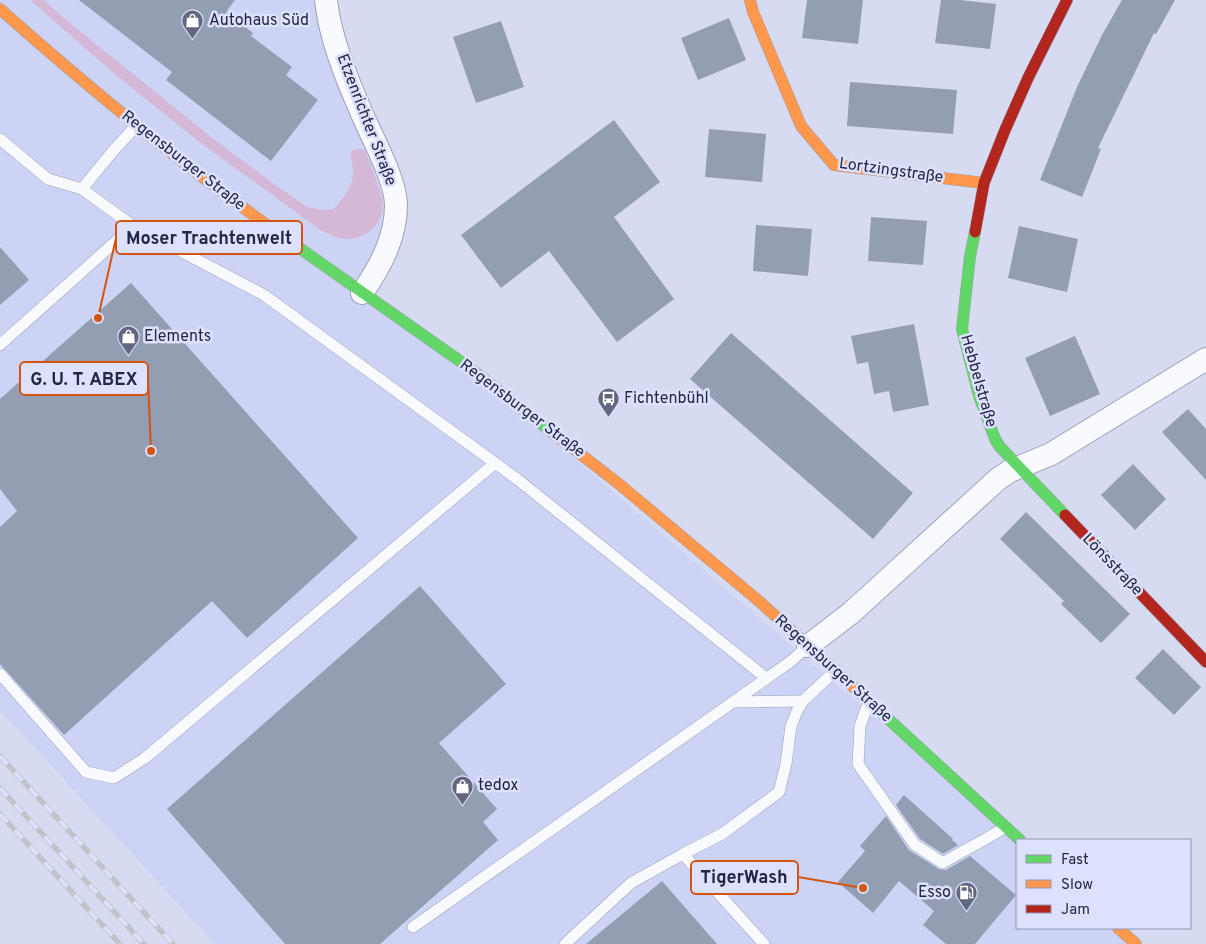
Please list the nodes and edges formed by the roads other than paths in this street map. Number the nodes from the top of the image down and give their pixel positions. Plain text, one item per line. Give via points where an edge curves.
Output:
1 (326, 0) edge
2 (750, 0) edge
3 (1067, 0) edge
4 (0, 9) edge
5 (136, 126) junction
6 (0, 139) edge
7 (984, 183) junction
8 (82, 189) junction
9 (133, 226) junction
10 (362, 292) junction
11 (0, 345) edge
12 (1206, 359) edge
13 (494, 464) junction
14 (1018, 467) junction
15 (808, 646) junction
16 (1206, 662) edge
17 (836, 670) junction
18 (0, 674) edge
19 (766, 678) junction
20 (803, 701) junction
21 (869, 701) junction
22 (733, 702) junction
23 (1005, 828) junction
24 (1019, 839) edge
25 (683, 854) junction
26 (413, 926) dead end
27 (1119, 929) edge
28 (565, 944) edge
29 (764, 944) edge
30 (1136, 944) edge

1 - 10 street, Etzenrichter Straße via 344,71 392,184 396,204 387,250
2 - 7 main road, Lortzingstraße via 801,126 834,165
3 - 7 main road, Hebbelstraße via 1028,78
4 - 5 main road, Regensburger Straße
5 - 8 lane
5 - 10 main road, Regensburger Straße via 247,211
6 - 8 lane via 48,179
7 - 14 main road, Hebbelstraße via 970,256 962,329 979,396 995,439
8 - 9 lane
9 - 11 lane
9 - 13 lane via 264,295
10 - 15 main road, Regensburger Straße via 474,371 619,484
12 - 14 street via 1050,454
13 - 18 lane via 145,758 114,778 86,772
13 - 19 lane
14 - 15 street via 983,491 851,613
14 - 16 main road, Lönsstraße
15 - 17 main road, Regensburger Straße
15 - 19 lane
17 - 20 lane
17 - 21 main road, Regensburger Straße
19 - 22 lane
20 - 22 lane
20 - 25 lane via 790,726 786,764 778,792 722,834
21 - 23 main road, Regensburger Straße
21 - 23 lane via 860,726 858,764 915,845 943,863
22 - 26 lane
23 - 24 main road, Regensburger Straße
25 - 28 lane via 632,883
25 - 29 lane
27 - 30 main road

